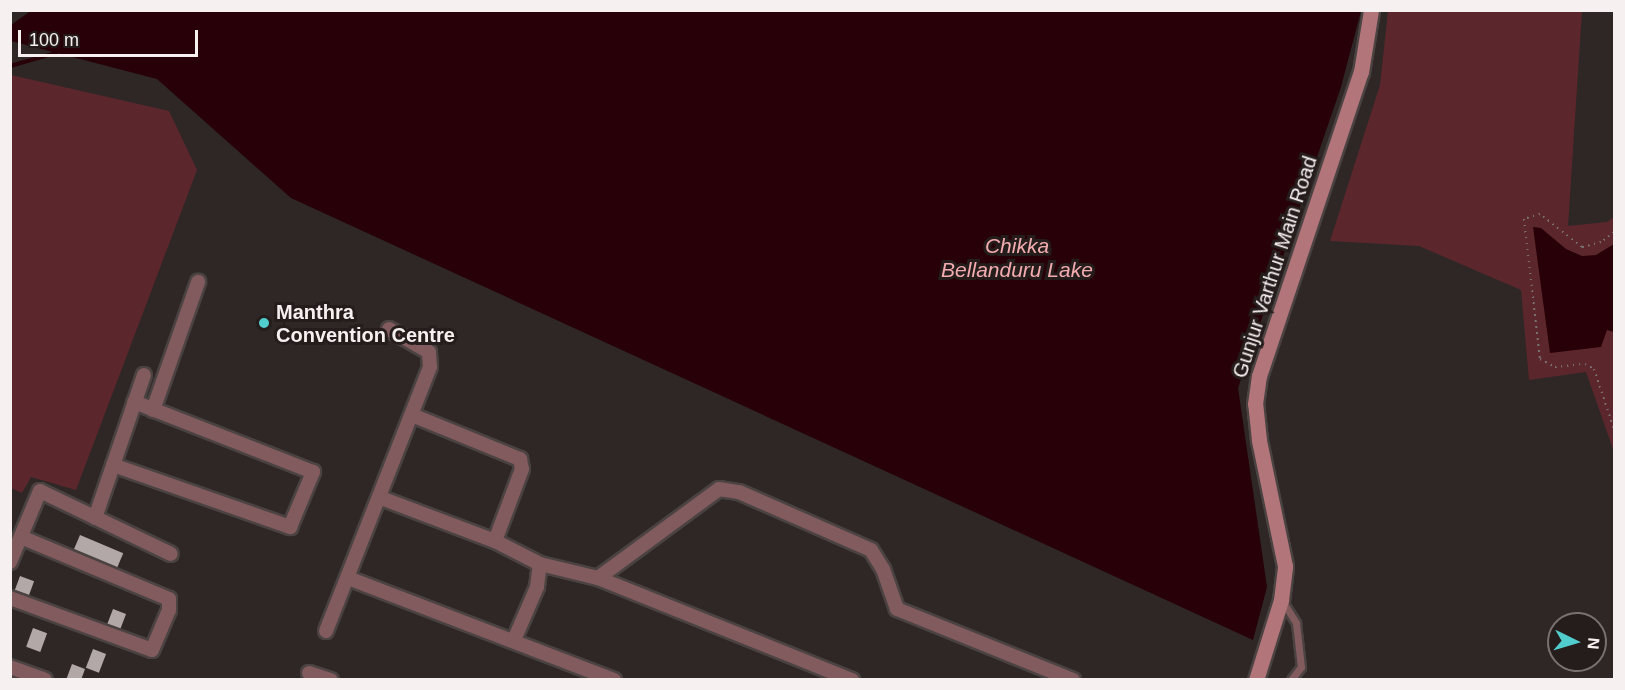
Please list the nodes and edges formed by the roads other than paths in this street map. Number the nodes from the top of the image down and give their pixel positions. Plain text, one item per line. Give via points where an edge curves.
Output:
1 (1371, 10) edge
2 (198, 282) dead end
3 (389, 330) dead end
4 (144, 375) dead end
5 (134, 402) junction
6 (153, 410) junction
7 (412, 415) junction
8 (113, 465) junction
9 (381, 498) junction
10 (94, 518) junction
11 (21, 537) junction
12 (495, 541) junction
13 (171, 554) dead end
14 (10, 562) edge
15 (540, 564) junction
16 (348, 578) junction
17 (598, 578) junction
18 (10, 598) edge
19 (1281, 600) junction
20 (326, 631) dead end
21 (514, 640) junction
22 (10, 667) edge
23 (309, 673) dead end
24 (45, 680) edge
25 (331, 680) edge
26 (614, 680) edge
27 (852, 680) edge
28 (1073, 680) edge
29 (1256, 680) edge
30 (1291, 680) edge

1 - 19 main road, Gunjur Varthur Main Road via 1361,72 1259,376 1255,404 1258,440 1285,566
2 - 6 street
3 - 7 street via 429,352 430,367
4 - 5 street
5 - 6 street
5 - 8 street
6 - 8 street via 314,472 290,527
7 - 9 street
7 - 12 street via 520,459 522,469
8 - 10 street
9 - 12 street
9 - 16 street
10 - 11 street via 40,492
10 - 13 street
11 - 14 street
11 - 18 street via 169,599 169,610 152,650
12 - 15 street
15 - 17 street
15 - 21 street via 537,587
16 - 20 street
16 - 21 street
17 - 27 street
17 - 28 street via 719,489 739,492 871,550 897,609
19 - 29 main road, Gunjur Varthur Main Road
19 - 30 lane via 1296,623 1301,667
21 - 26 street
22 - 24 street
23 - 25 street

